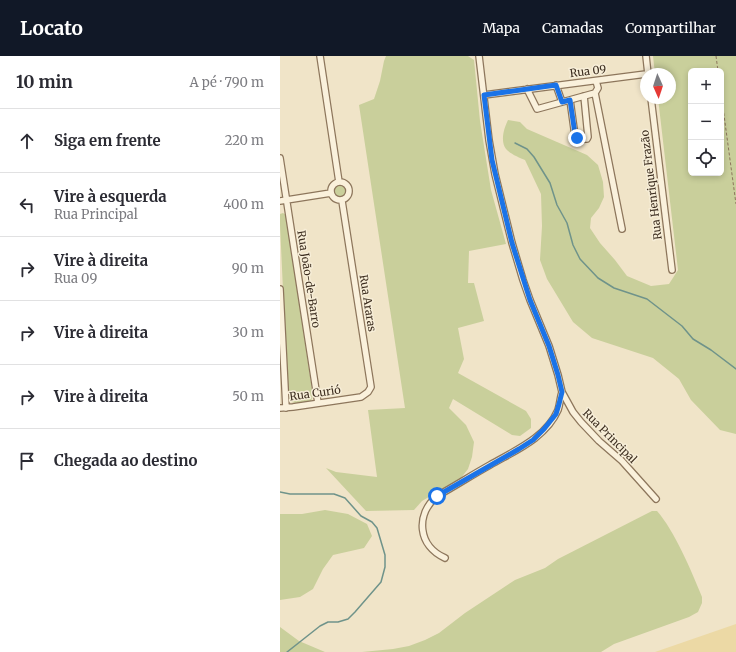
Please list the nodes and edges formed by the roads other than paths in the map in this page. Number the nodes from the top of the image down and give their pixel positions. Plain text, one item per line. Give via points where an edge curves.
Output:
1 (320, 56) edge
2 (479, 56) edge
3 (646, 56) edge
4 (647, 68) edge
5 (640, 75) edge
6 (596, 81) junction
7 (556, 85) junction
8 (527, 89) junction
9 (595, 93) junction
10 (484, 95) junction
11 (584, 96) junction
12 (570, 100) junction
13 (562, 102) junction
14 (652, 104) edge
15 (280, 158) edge
16 (339, 182) junction
17 (331, 193) junction
18 (280, 200) edge
19 (286, 200) junction
20 (342, 201) junction
21 (622, 229) dead end
22 (672, 270) dead end
23 (280, 289) edge
24 (280, 302) edge
25 (282, 354) edge
26 (562, 392) junction
27 (354, 398) joint
28 (318, 404) junction
29 (283, 408) edge
30 (656, 499) dead end
31 (445, 558) dead end

1 - 16 street
2 - 10 street, Rua Principal
3 - 4 street
5 - 6 street, Rua 09
6 - 7 street, Rua 09
6 - 9 street via 598,88
7 - 8 street, Rua 09
7 - 13 street
8 - 10 street, Rua 09
8 - 13 street via 536,109
9 - 11 street
9 - 21 street
10 - 26 street, Rua Principal via 492,160 512,243 530,300 549,346
11 - 12 street
11 - 12 street via 587,138 579,139 576,136
12 - 13 street
14 - 22 street, Rua Henrique Frazão
15 - 19 street, Rua João-de-Barro
16 - 17 street via 332,187
16 - 20 street via 350,188 348,198
17 - 19 street
17 - 20 street via 334,198
18 - 19 street
19 - 28 street, Rua João-de-Barro
20 - 27 street, Rua Araras via 371,387 361,397
23 - 24 street
24 - 25 street
25 - 29 street
26 - 30 street, Rua Principal via 581,422
26 - 31 street via 556,414 533,440 430,502 424,514 422,532 433,550
27 - 28 street, Rua Curió
28 - 29 street, Rua Curió

